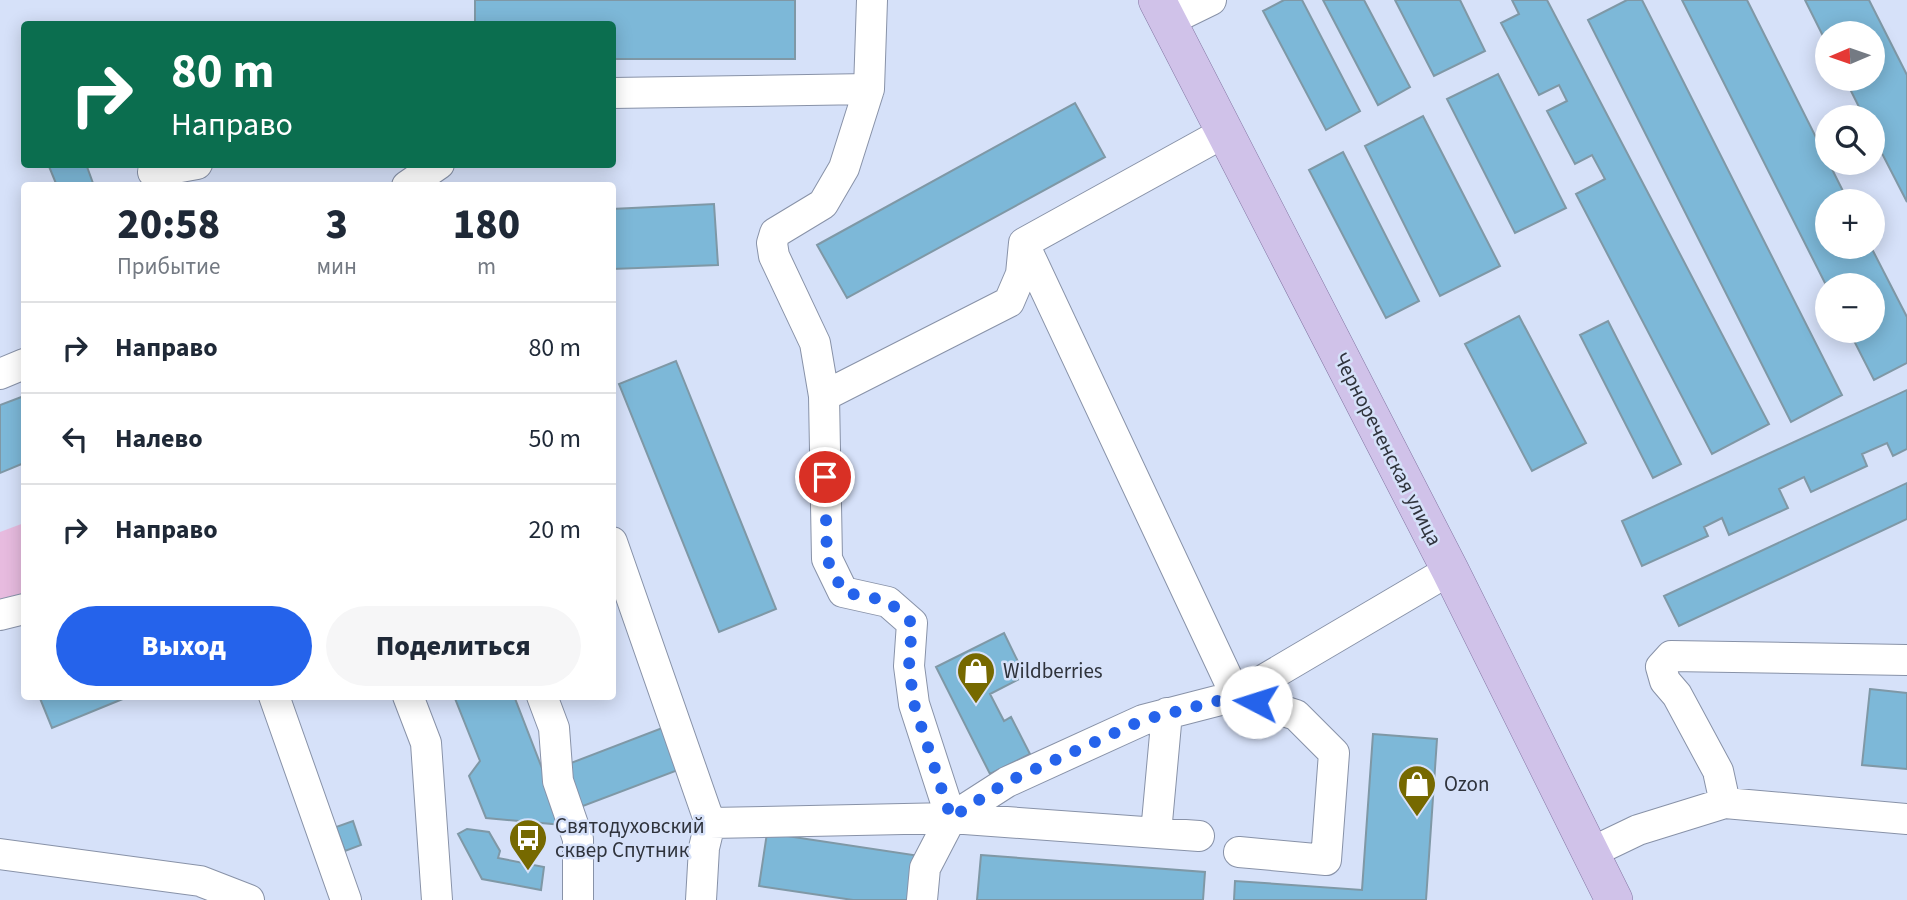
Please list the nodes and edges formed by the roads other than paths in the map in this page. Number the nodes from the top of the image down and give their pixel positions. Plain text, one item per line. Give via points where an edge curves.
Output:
1 (872, 0) edge
2 (1211, 0) edge
3 (1163, 10) edge
4 (869, 89) junction
5 (616, 93) edge
6 (1225, 132) junction
7 (175, 168) edge
8 (433, 168) edge
9 (153, 172) dead end
10 (413, 182) edge
11 (1024, 243) junction
12 (21, 365) edge
13 (0, 374) edge
14 (824, 396) junction
15 (616, 553) edge
16 (1450, 570) junction
17 (21, 610) edge
18 (0, 615) edge
19 (1906, 660) edge
20 (1237, 696) junction
21 (275, 700) edge
22 (410, 700) edge
23 (544, 700) edge
24 (1167, 713) junction
25 (1725, 803) junction
26 (951, 818) junction
27 (1907, 819) edge
28 (710, 822) junction
29 (1156, 833) junction
30 (1199, 836) dead end
31 (1239, 852) dead end
32 (1590, 853) junction
33 (0, 854) edge
34 (249, 900) edge
35 (346, 900) edge
36 (438, 900) edge
37 (578, 900) edge
38 (701, 900) edge
39 (922, 900) edge
40 (1614, 900) edge

1 - 4 lane
2 - 3 lane
3 - 6 main road, Чернореченская улица
4 - 5 lane
4 - 14 lane via 844,168 823,204 775,233 772,243 816,343
6 - 11 lane
6 - 16 main road, Чернореченская улица
7 - 9 lane
8 - 10 lane
11 - 14 lane via 1021,274 1009,302
11 - 20 lane
12 - 13 lane
14 - 26 lane via 827,559 843,592 888,601 912,623 909,666 914,704
15 - 28 lane
16 - 20 lane
16 - 32 main road, Чернореченская улица
17 - 18 lane
19 - 25 lane via 1671,656 1661,667 1665,681 1718,771
20 - 24 lane
20 - 31 lane via 1296,715 1334,753 1326,860
21 - 35 lane
22 - 36 lane via 426,743
23 - 37 lane via 554,728 558,781 578,839
24 - 26 lane via 1007,782
24 - 29 lane
25 - 27 lane
25 - 32 lane via 1638,830
26 - 28 lane
26 - 29 lane
26 - 39 lane via 925,868
28 - 38 lane
29 - 30 lane
32 - 40 main road, Чернореченская улица
33 - 34 lane via 200,881

